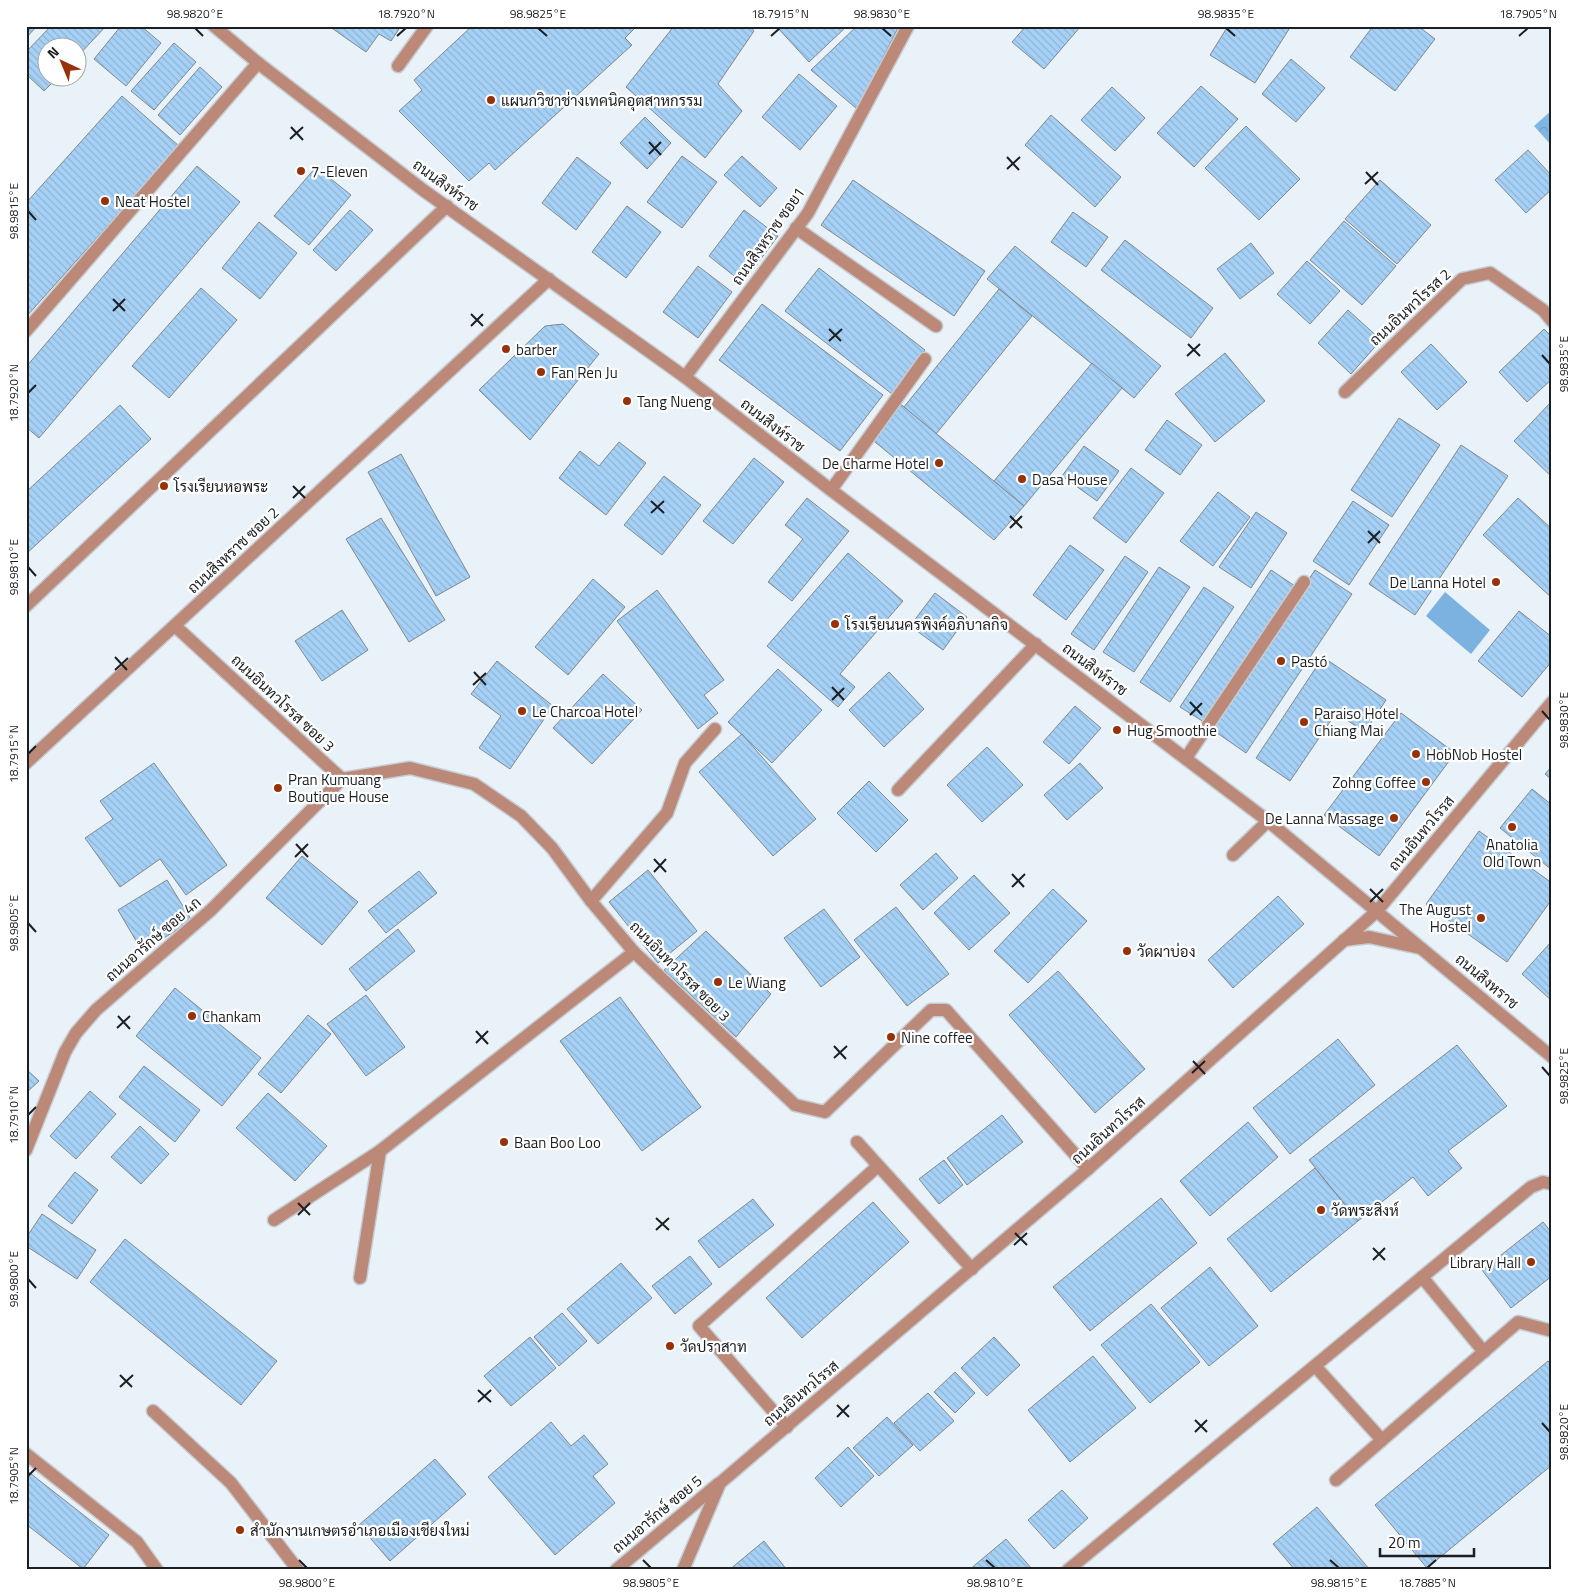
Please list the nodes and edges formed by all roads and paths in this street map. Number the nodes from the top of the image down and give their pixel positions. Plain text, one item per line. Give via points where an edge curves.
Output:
1 (214, 26) edge
2 (427, 26) edge
3 (908, 26) edge
4 (258, 63) junction
5 (398, 66) dead end
6 (447, 206) junction
7 (796, 228) junction
8 (549, 279) junction
9 (1552, 321) edge
10 (936, 326) dead end
11 (26, 331) edge
12 (925, 359) dead end
13 (684, 377) junction
14 (1345, 392) dead end
15 (831, 490) junction
16 (1304, 582) dead end
17 (26, 606) edge
18 (175, 626) junction
19 (1036, 644) junction
20 (1552, 702) edge
21 (715, 729) dead end
22 (1186, 758) junction
23 (26, 763) edge
24 (342, 779) junction
25 (898, 790) dead end
26 (1268, 821) junction
27 (1233, 855) dead end
28 (591, 901) junction
29 (1377, 911) junction
30 (1344, 940) junction
31 (1422, 949) junction
32 (634, 952) junction
33 (1552, 1057) edge
34 (857, 1142) dead end
35 (26, 1150) edge
36 (380, 1151) junction
37 (878, 1166) junction
38 (1088, 1170) junction
39 (1552, 1184) edge
40 (274, 1220) dead end
41 (972, 1269) junction
42 (1422, 1277) junction
43 (360, 1278) dead end
44 (1552, 1331) edge
45 (1484, 1352) junction
46 (1315, 1366) junction
47 (153, 1412) dead end
48 (787, 1427) junction
49 (1382, 1440) junction
50 (26, 1454) edge
51 (1336, 1480) dead end
52 (720, 1483) junction
53 (158, 1570) edge
54 (298, 1570) edge
55 (616, 1570) edge
56 (683, 1570) edge
57 (1068, 1570) edge

1 - 4 street, ถนนสิงห์ราช
2 - 5 street
3 - 7 street, ถนนสิงหราช ซอย1 via 808,213
4 - 6 street, ถนนสิงห์ราช
4 - 11 street
6 - 8 street, ถนนสิงห์ราช
6 - 17 street
7 - 10 street
7 - 13 street, ถนนสิงหราช ซอย1
8 - 13 street, ถนนสิงห์ราช
8 - 18 street, ถนนสิงหราช ซอย 2
9 - 14 street, ถนนอินทวโรรส 2 via 1543,310 1490,273 1462,279
12 - 15 street
13 - 15 street, ถนนสิงห์ราช
15 - 19 street, ถนนสิงห์ราช
16 - 22 street
18 - 23 street, ถนนสิงหราช ซอย 2
18 - 24 street, ถนนอินทวโรรส ซอย 3
19 - 22 street, ถนนสิงห์ราช
19 - 25 street
20 - 29 street, ถนนอินทวโรรส
21 - 28 street via 685,763 667,813
22 - 26 street, ถนนสิงห์ราช
24 - 28 street, ถนนอินทวโรรส ซอย 3 via 410,768 474,784 521,816 552,848
24 - 35 street, ถนนอารักษ์ ซอย 4ก via 211,910 96,1010 76,1032
26 - 27 street
26 - 29 street, ถนนสิงห์ราช
28 - 32 street, ถนนอินทวโรรส ซอย 3
29 - 30 street, ถนนอินทวโรรส
29 - 31 street, ถนนสิงหราช
30 - 31 street via 1369,938
30 - 38 street, ถนนอินทวโรรส
31 - 33 street, ถนนสิงหราช
32 - 36 street
32 - 38 street, ถนนอินทวโรรส ซอย 3 via 795,1104 825,1112 931,1010 946,1010
34 - 37 street
36 - 40 street
36 - 43 street
37 - 41 street
37 - 48 street via 699,1326
38 - 41 street, ถนนอินทวโรรส
39 - 42 street via 1543,1182 1531,1187
41 - 48 street, ถนนอินทวโรรส
42 - 45 street
42 - 46 street
44 - 45 street via 1518,1322
45 - 49 street
46 - 49 street
46 - 57 street
47 - 54 street via 231,1483
48 - 52 street, ถนนอินทวโรรส
49 - 51 street
50 - 53 street via 137,1542
52 - 55 street, ถนนอารักษ์ ซอย 5
52 - 56 street, ถนนอินทวโรรส

